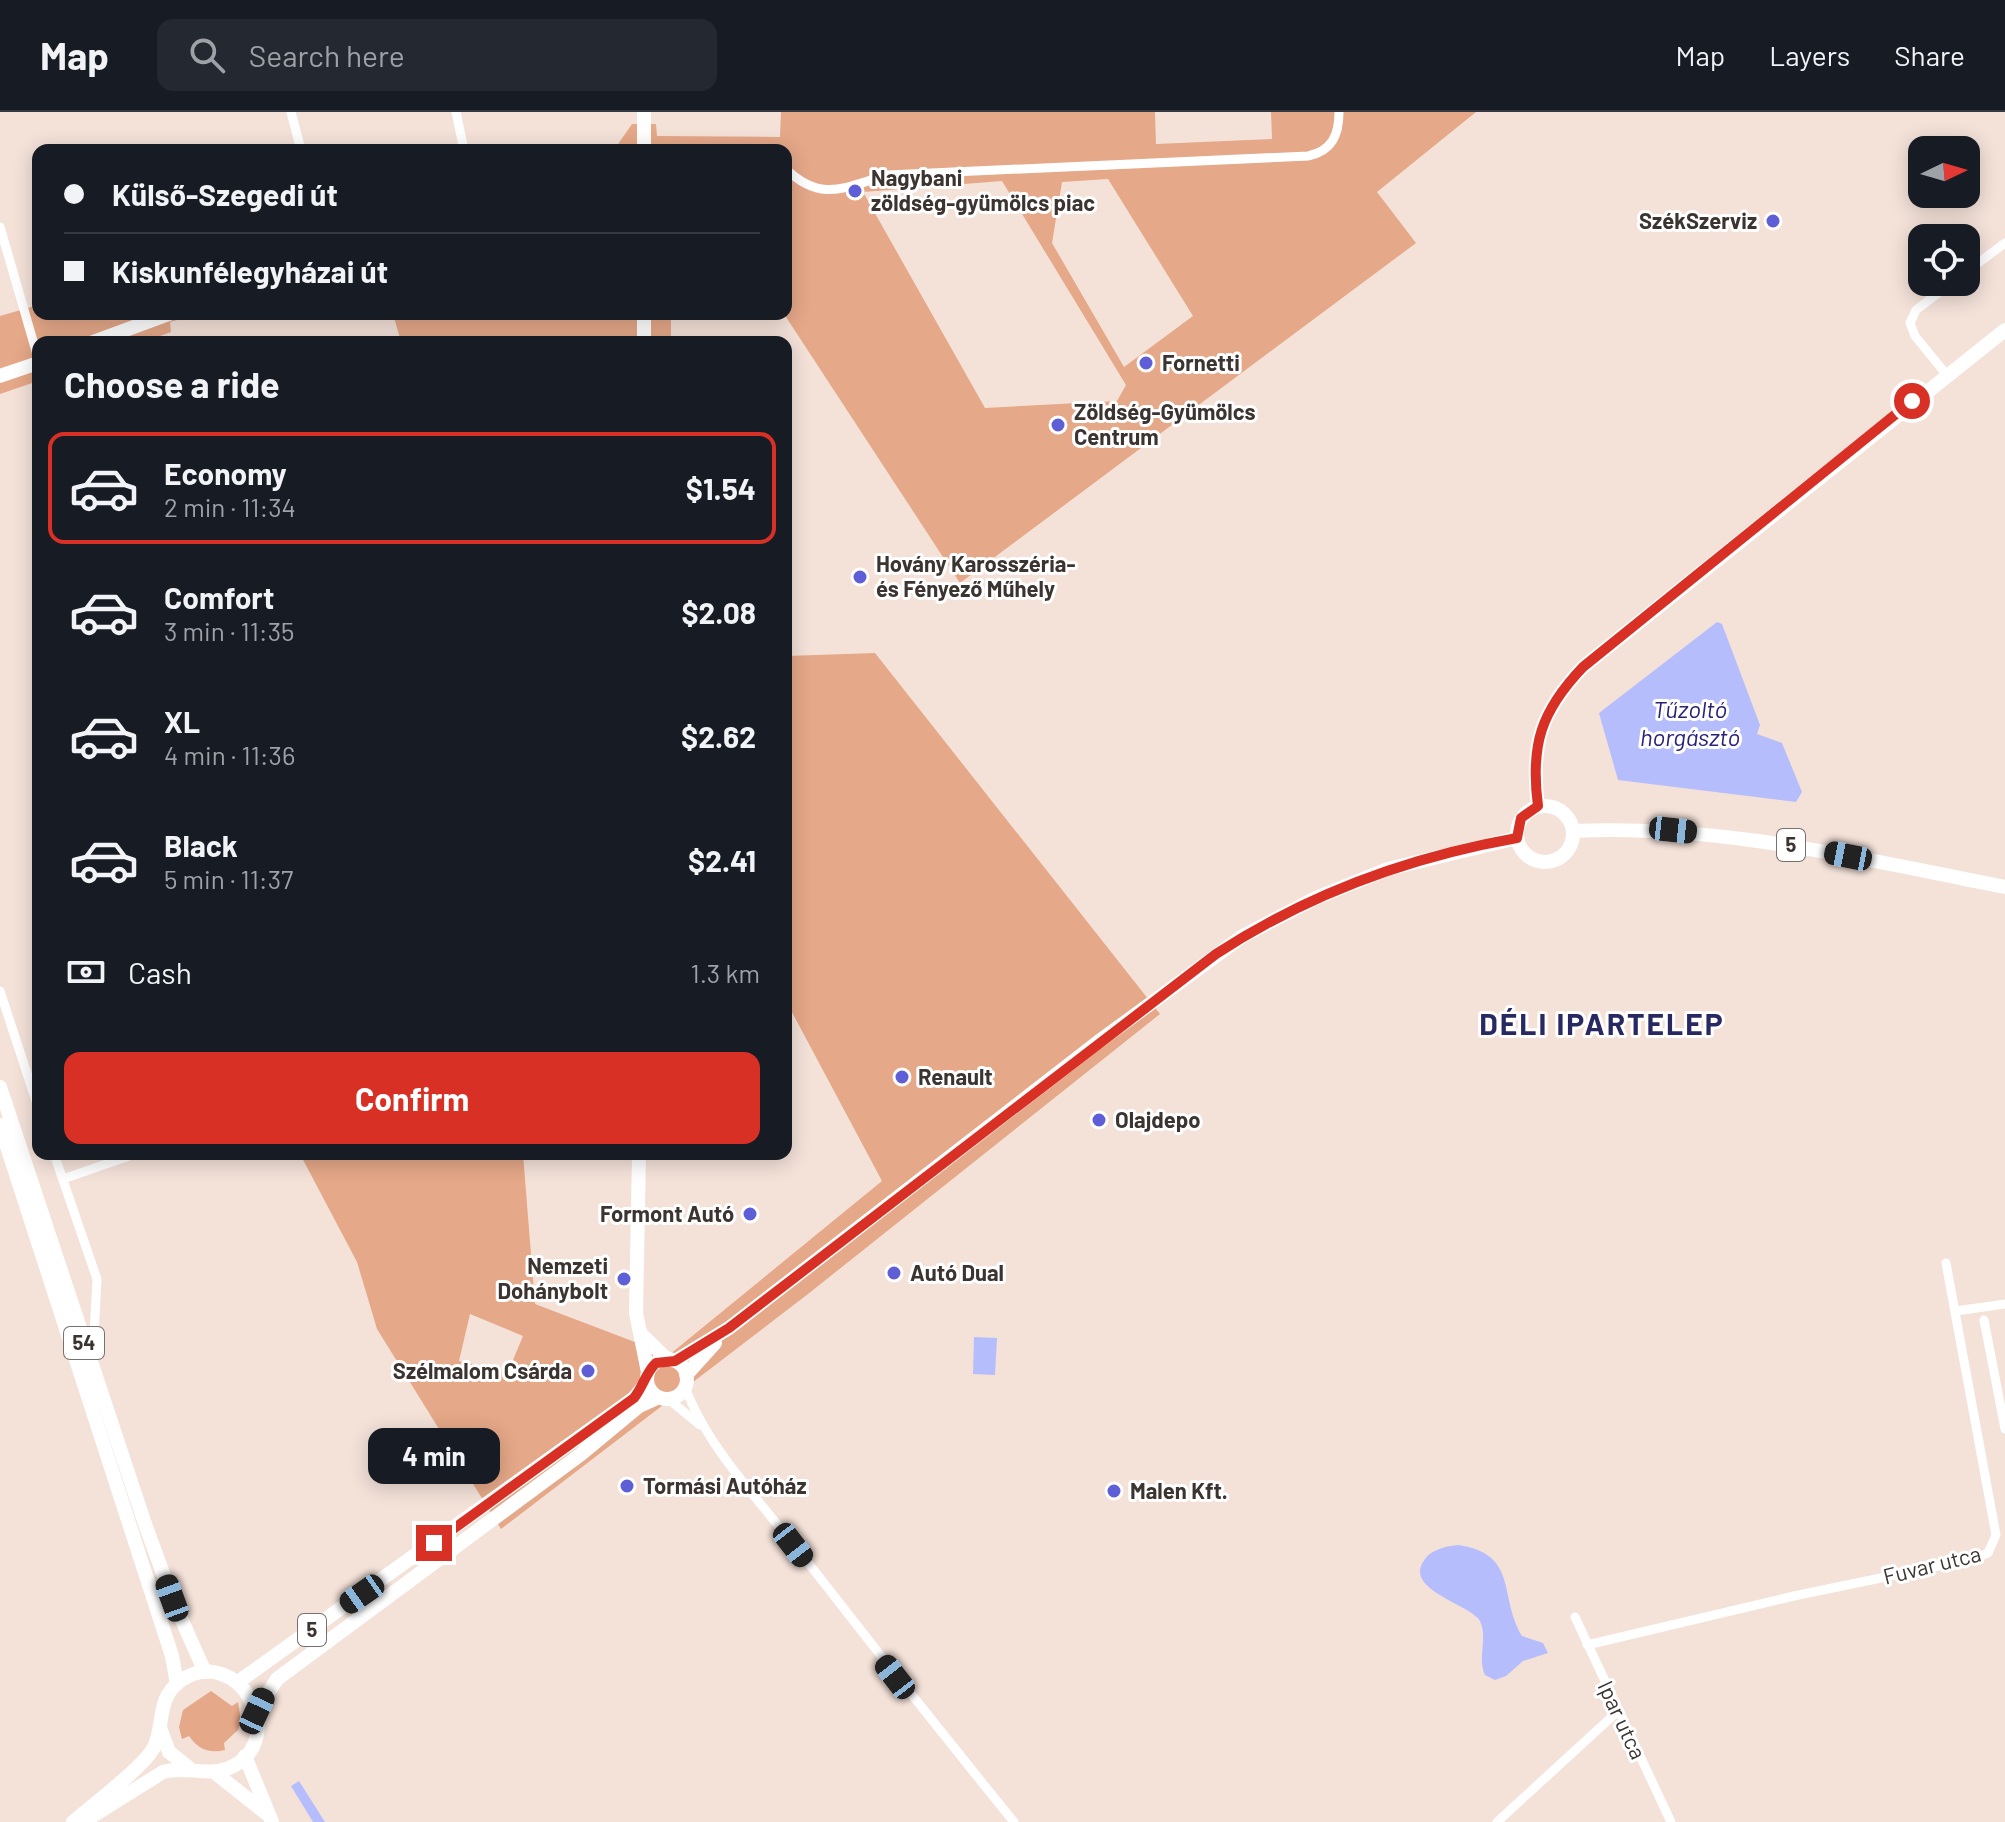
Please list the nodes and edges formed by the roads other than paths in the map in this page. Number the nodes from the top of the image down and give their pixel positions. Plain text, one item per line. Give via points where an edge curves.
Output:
1 (291, 112) edge
2 (456, 112) edge
3 (644, 112) edge
4 (1339, 112) edge
5 (299, 144) edge
6 (463, 144) edge
7 (644, 144) edge
8 (792, 174) edge
9 (0, 227) edge
10 (2005, 243) edge
11 (1980, 262) edge
12 (1934, 296) edge
13 (153, 320) edge
14 (2005, 330) edge
15 (109, 336) edge
16 (32, 340) edge
17 (32, 363) edge
18 (1946, 374) junction
19 (0, 376) edge
20 (1538, 806) junction
21 (1573, 831) junction
22 (1517, 838) junction
23 (2005, 887) edge
24 (0, 991) edge
25 (0, 1087) edge
26 (32, 1089) edge
27 (0, 1125) edge
28 (56, 1160) edge
29 (118, 1160) edge
30 (639, 1160) edge
31 (63, 1179) junction
32 (1946, 1263) dead end
33 (2005, 1304) edge
34 (1956, 1311) junction
35 (1984, 1320) dead end
36 (729, 1328) junction
37 (639, 1333) junction
38 (671, 1360) junction
39 (92, 1367) junction
40 (648, 1377) junction
41 (685, 1381) junction
42 (663, 1398) junction
43 (2005, 1429) edge
44 (705, 1430) junction
45 (1575, 1617) dead end
46 (1587, 1645) junction
47 (205, 1672) junction
48 (238, 1682) junction
49 (177, 1684) junction
50 (257, 1711) junction
51 (1617, 1712) junction
52 (159, 1727) junction
53 (245, 1756) junction
54 (190, 1768) junction
55 (214, 1772) junction
56 (270, 1819) edge
57 (73, 1822) edge
58 (83, 1822) edge
59 (1014, 1822) edge
60 (1497, 1822) edge
61 (1671, 1822) edge

1 - 5 street
2 - 6 street
3 - 7 main road
4 - 8 street via 1332,144 1308,156 888,175 824,191 810,188
9 - 16 street
10 - 11 street
12 - 18 street via 1916,310 1910,323
13 - 15 main road
14 - 18 main road
17 - 19 main road
18 - 20 main road via 1573,677 1553,700 1543,723 1535,766
20 - 21 main road via 1561,810
20 - 22 main road via 1521,818
21 - 22 main road via 1570,846 1553,861 1530,858
21 - 23 main road, 5 via 1673,830 1773,842
22 - 36 main road, 5 via 1388,869 1243,936
24 - 26 street
25 - 39 main road, 54
27 - 49 main road, 54
28 - 31 street
29 - 31 street
30 - 37 main road
31 - 39 street via 97,1279
32 - 34 street, Fuvar utca
33 - 34 street
34 - 46 street, Fuvar utca via 1996,1535 1988,1553
35 - 43 street
36 - 38 main road, 5
36 - 41 main road, 5
37 - 38 main road
37 - 40 main road
38 - 40 main road, 5 via 656,1363
38 - 41 main road
39 - 47 main road, 54 via 172,1598
40 - 42 main road
40 - 48 main road, 5 via 634,1398
41 - 42 main road, 5 via 678,1395
41 - 44 street
42 - 44 street
42 - 50 main road, 5 via 639,1406 277,1679
44 - 59 street via 913,1701
45 - 46 street, Ipar utca
46 - 51 street, Ipar utca
47 - 48 main road
47 - 49 main road
48 - 50 main road
49 - 52 main road via 165,1699
50 - 53 main road, 5 via 256,1738
51 - 60 street
51 - 61 street, Ipar utca
52 - 54 main road via 169,1752
52 - 57 main road via 145,1759
53 - 55 main road
53 - 56 main road
54 - 55 main road
54 - 58 main road via 163,1772
55 - 56 main road

